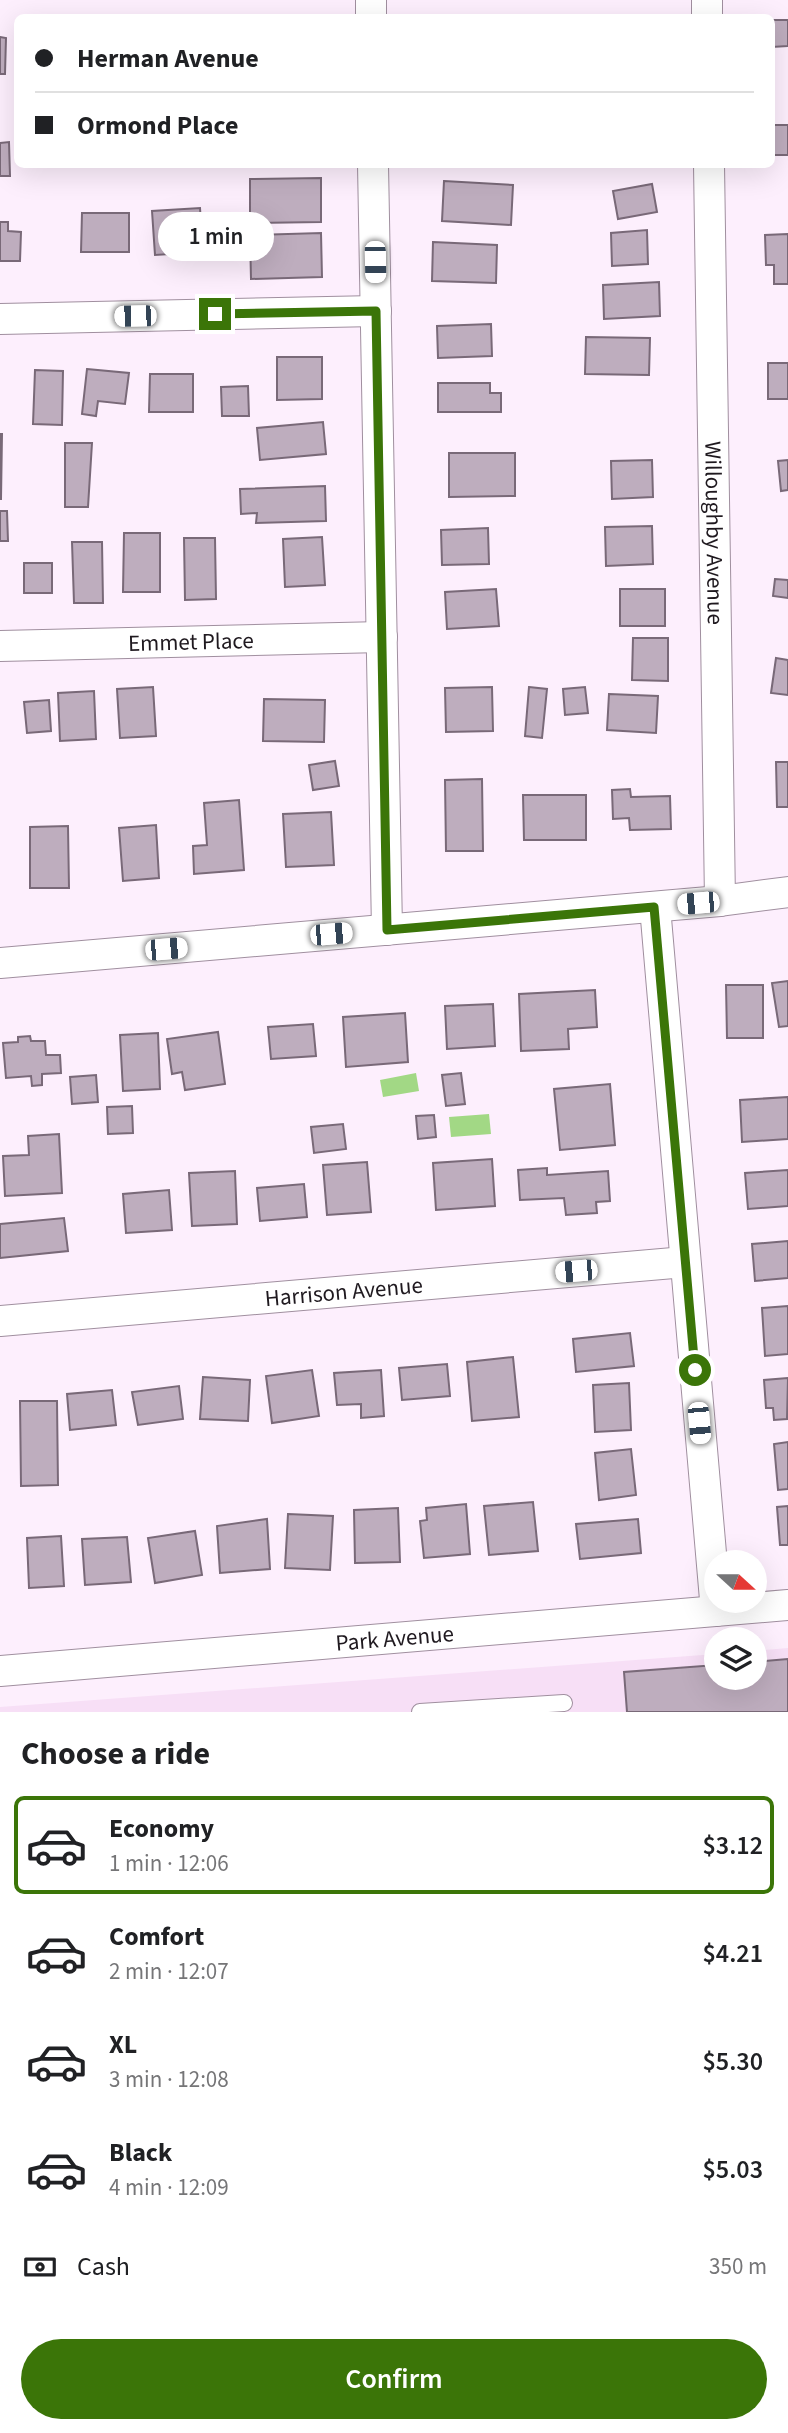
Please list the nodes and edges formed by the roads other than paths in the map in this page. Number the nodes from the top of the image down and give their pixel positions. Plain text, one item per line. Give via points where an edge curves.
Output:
1 (373, 168) edge
2 (709, 168) edge
3 (376, 311) junction
4 (0, 319) edge
5 (382, 637) junction
6 (0, 646) edge
7 (788, 892) edge
8 (720, 901) junction
9 (654, 907) junction
10 (387, 930) junction
11 (0, 963) edge
12 (685, 1262) junction
13 (0, 1321) edge
14 (711, 1550) edge
15 (788, 1605) edge
16 (767, 1607) edge
17 (704, 1612) edge
18 (0, 1671) edge
19 (564, 1703) dead end
20 (420, 1712) edge

1 - 3 street
2 - 8 street, Willoughby Avenue
3 - 4 street
3 - 5 street
5 - 6 street, Emmet Place
5 - 10 street
7 - 8 street
8 - 9 street
9 - 10 street
9 - 12 street
10 - 11 street
12 - 13 street, Harrison Avenue
12 - 14 street
15 - 16 street, Park Avenue
17 - 18 street, Park Avenue
19 - 20 lane

